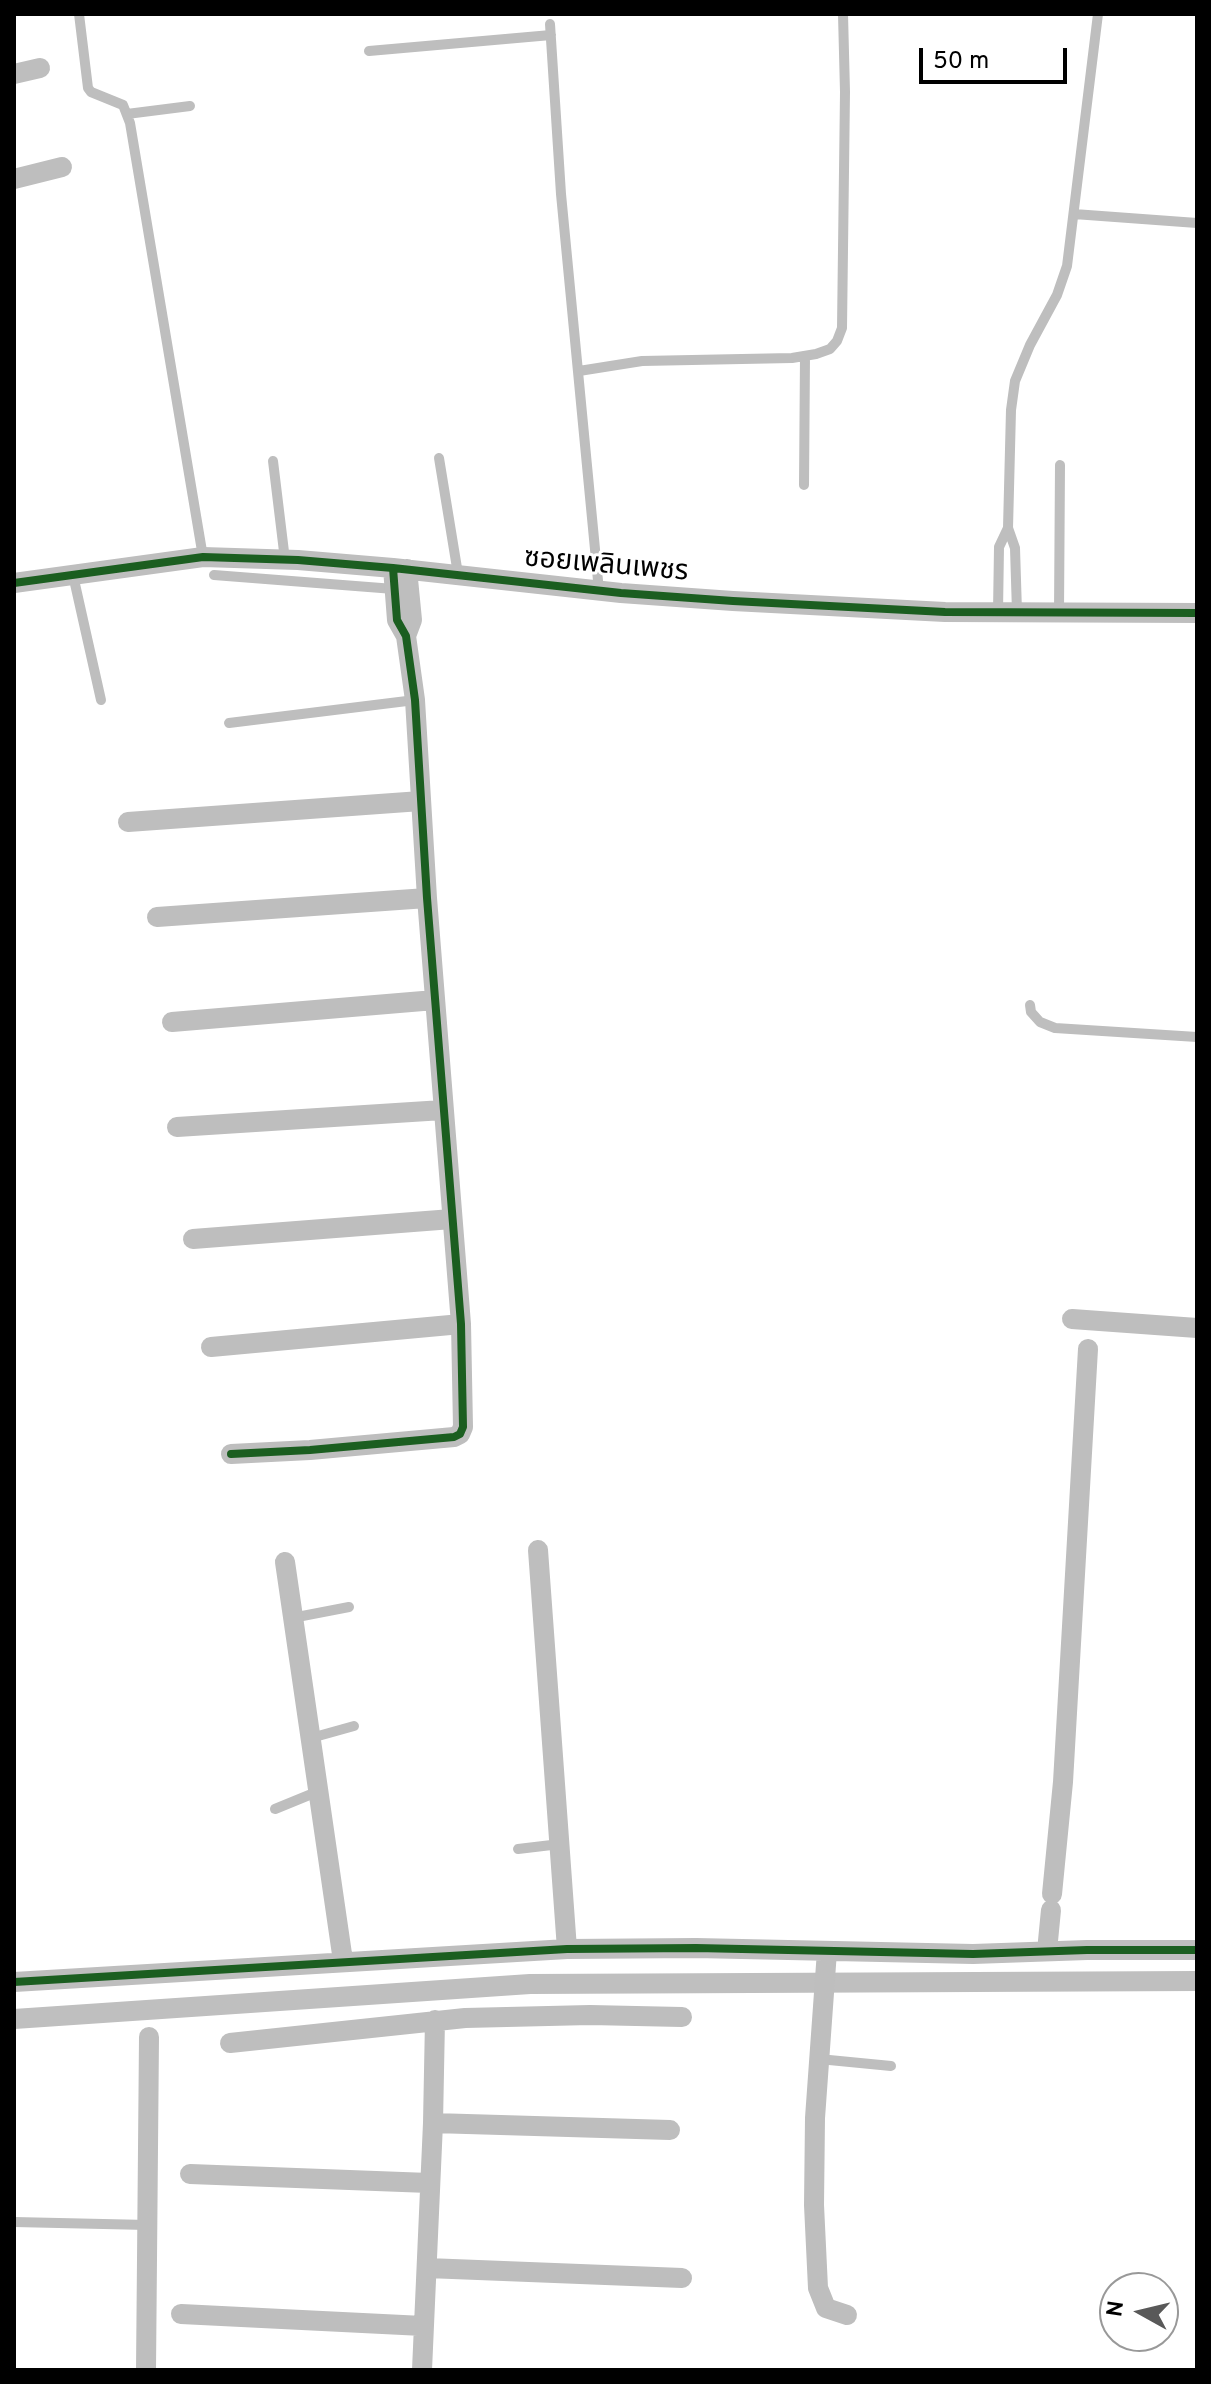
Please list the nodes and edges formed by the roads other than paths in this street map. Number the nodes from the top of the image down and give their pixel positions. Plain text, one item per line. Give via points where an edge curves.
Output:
1 (79, 14) edge
2 (843, 14) edge
3 (1098, 14) edge
4 (369, 51) dead end
5 (40, 68) dead end
6 (14, 74) edge
7 (190, 106) dead end
8 (127, 114) junction
9 (62, 167) dead end
10 (14, 179) edge
11 (1074, 214) junction
12 (1197, 223) edge
13 (805, 356) junction
14 (579, 371) junction
15 (439, 458) dead end
16 (273, 461) dead end
17 (1060, 465) dead end
18 (804, 485) dead end
19 (1008, 528) junction
20 (203, 557) junction
21 (285, 560) junction
22 (400, 568) junction
23 (458, 574) junction
24 (73, 575) junction
25 (214, 575) dead end
26 (14, 583) edge
27 (394, 589) junction
28 (599, 591) junction
29 (1007, 612) junction
30 (1059, 612) junction
31 (1197, 613) edge
32 (406, 636) junction
33 (101, 700) dead end
34 (415, 700) junction
35 (229, 723) dead end
36 (421, 801) junction
37 (128, 822) dead end
38 (427, 898) junction
39 (157, 917) dead end
40 (435, 1000) junction
41 (1030, 1005) dead end
42 (172, 1022) dead end
43 (1197, 1037) edge
44 (443, 1110) junction
45 (177, 1127) dead end
46 (452, 1219) junction
47 (193, 1239) dead end
48 (1072, 1319) dead end
49 (461, 1324) junction
50 (1197, 1328) edge
51 (211, 1347) dead end
52 (1088, 1349) dead end
53 (231, 1454) dead end
54 (538, 1550) dead end
55 (285, 1562) dead end
56 (349, 1607) dead end
57 (292, 1618) junction
58 (354, 1726) dead end
59 (311, 1738) junction
60 (319, 1791) junction
61 (275, 1809) dead end
62 (560, 1844) junction
63 (518, 1849) dead end
64 (567, 1949) junction
65 (1197, 1950) edge
66 (1047, 1951) junction
67 (826, 1956) junction
68 (343, 1961) junction
69 (14, 1982) edge
70 (682, 2017) dead end
71 (435, 2020) junction
72 (149, 2037) dead end
73 (230, 2043) dead end
74 (819, 2059) junction
75 (891, 2066) dead end
76 (433, 2123) junction
77 (670, 2130) dead end
78 (190, 2174) dead end
79 (429, 2183) junction
80 (14, 2222) edge
81 (148, 2225) junction
82 (427, 2268) junction
83 (682, 2278) dead end
84 (181, 2314) dead end
85 (847, 2315) dead end
86 (423, 2326) junction
87 (146, 2370) edge
88 (422, 2370) edge

1 - 8 lane via 88,88 123,105
2 - 13 lane via 842,328 830,349
3 - 11 lane
4 - 14 lane via 551,29
5 - 6 street
7 - 8 lane
8 - 20 lane
9 - 10 street
11 - 12 lane
11 - 19 lane via 1062,282 1015,381
13 - 14 lane via 642,361
13 - 18 lane
14 - 28 lane
15 - 23 lane
16 - 21 lane
17 - 30 lane
19 - 29 lane via 1015,548
19 - 29 lane via 999,547
20 - 21 street, ซอยเพลินเพชร
20 - 24 street, ซอยเพลินเพชร
21 - 22 street, ซอยเพลินเพชร
22 - 23 street, ซอยเพลินเพชร
22 - 27 street
22 - 32 street via 412,620
23 - 28 street, ซอยเพลินเพชร
24 - 26 street, ซอยเพลินเพชร
24 - 33 lane
25 - 27 lane
27 - 32 street via 397,620
28 - 29 street, ซอยเพลินเพชร
29 - 30 street, ซอยเพลินเพชร
30 - 31 street, ซอยเพลินเพชร
32 - 34 street
34 - 35 lane
34 - 36 street
36 - 37 street
36 - 38 street
38 - 39 street
38 - 40 street
40 - 42 street
40 - 44 street
41 - 43 lane via 1040,1022 1055,1028
44 - 45 street
44 - 46 street
46 - 47 street
46 - 49 street
48 - 50 street
49 - 51 street
49 - 53 street via 460,1434
52 - 66 street via 1064,1767
54 - 62 street
55 - 57 street
56 - 57 lane
57 - 59 street
58 - 59 lane
59 - 60 street
60 - 61 lane
60 - 68 street
62 - 63 lane
62 - 64 street
64 - 67 street via 696,1948
64 - 68 street
65 - 66 street
66 - 67 street
67 - 74 street
68 - 69 street
70 - 71 street
71 - 73 street
71 - 76 street
72 - 81 street
74 - 75 lane
74 - 85 street via 814,2205 818,2288 826,2308
76 - 77 street
76 - 79 street
78 - 79 street
79 - 82 street
80 - 81 lane
81 - 87 street
82 - 83 street
82 - 86 street
84 - 86 street
86 - 88 street

